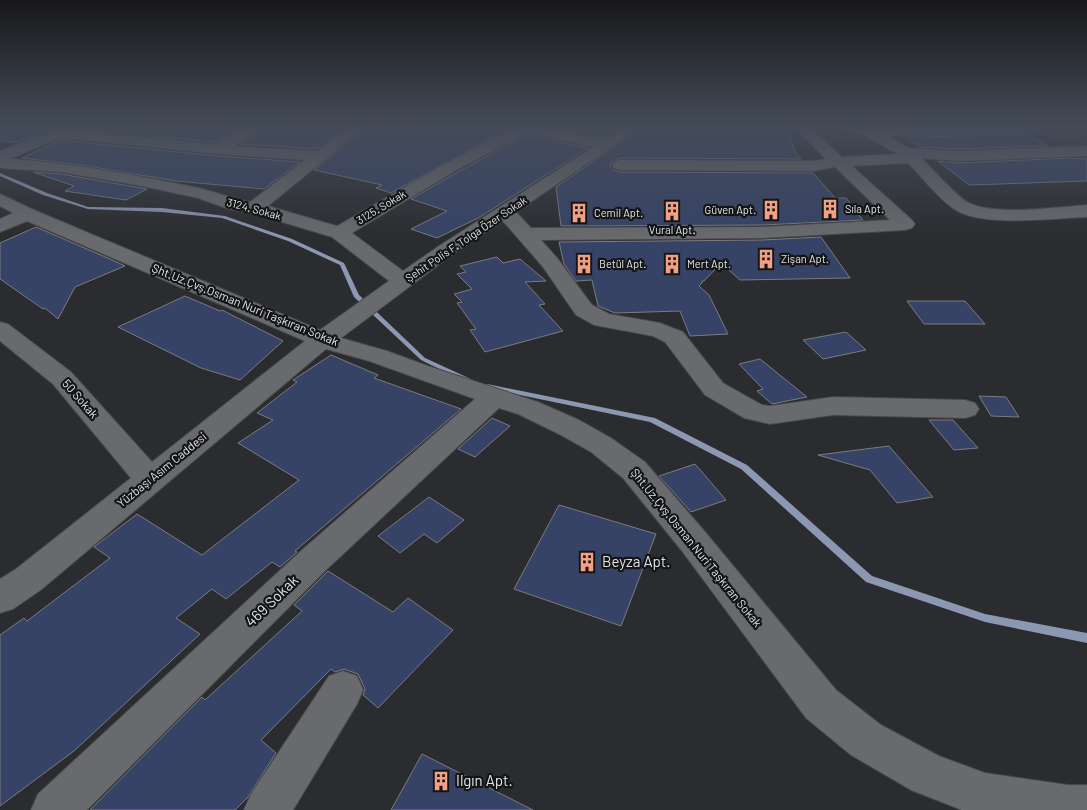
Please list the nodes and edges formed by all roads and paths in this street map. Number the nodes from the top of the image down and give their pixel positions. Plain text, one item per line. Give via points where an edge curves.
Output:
1 (0, 163) edge
2 (309, 163) edge
3 (459, 163) edge
4 (579, 163) edge
5 (831, 163) edge
6 (839, 163) edge
7 (917, 163) edge
8 (620, 165) dead end
9 (0, 199) edge
10 (254, 208) junction
11 (1087, 211) edge
12 (505, 212) junction
13 (27, 214) junction
14 (0, 226) edge
15 (338, 233) junction
16 (526, 234) junction
17 (396, 286) junction
18 (0, 329) edge
19 (331, 333) junction
20 (495, 396) junction
21 (965, 408) dead end
22 (150, 480) junction
23 (0, 598) edge
24 (343, 690) dead end
25 (1087, 808) edge
26 (54, 810) edge
27 (267, 810) edge

1 - 10 street, 3124. Sokak via 61,167 142,181
2 - 10 street
3 - 15 street, 3125. Sokak
4 - 12 street, Şehit Polis F. Tolga Özer Sokak
5 - 8 street via 804,166
6 - 16 street via 905,224 862,229 741,233
7 - 11 street via 969,210 994,214
9 - 13 street, Şht.Uz.Çvş.Osman Nuri Taşkıran Sokak
10 - 15 street, 3124. Sokak
12 - 16 street
12 - 17 street, Şehit Polis F. Tolga Özer Sokak
13 - 14 street
13 - 19 street, Şht.Uz.Çvş.Osman Nuri Taşkıran Sokak
15 - 17 street, 3124. Sokak
16 - 21 street via 584,310 602,320 660,330 674,338 714,389 754,412 770,415 833,406
17 - 19 street, Şehit Polis F. Tolga Özer Sokak
18 - 22 street, 50 Sokak via 62,378
19 - 20 street, Şht.Uz.Çvş.Osman Nuri Taşkıran Sokak via 419,372
19 - 22 street, Yüzbaşı Asım Caddesi
20 - 25 street, Şht.Uz.Çvş.Osman Nuri Taşkıran Sokak via 569,427 601,445 634,470 821,704 866,740 926,774 984,796
20 - 26 street, 469 Sokak via 314,560
22 - 23 street, Yüzbaşı Asım Caddesi via 29,579
24 - 27 street

